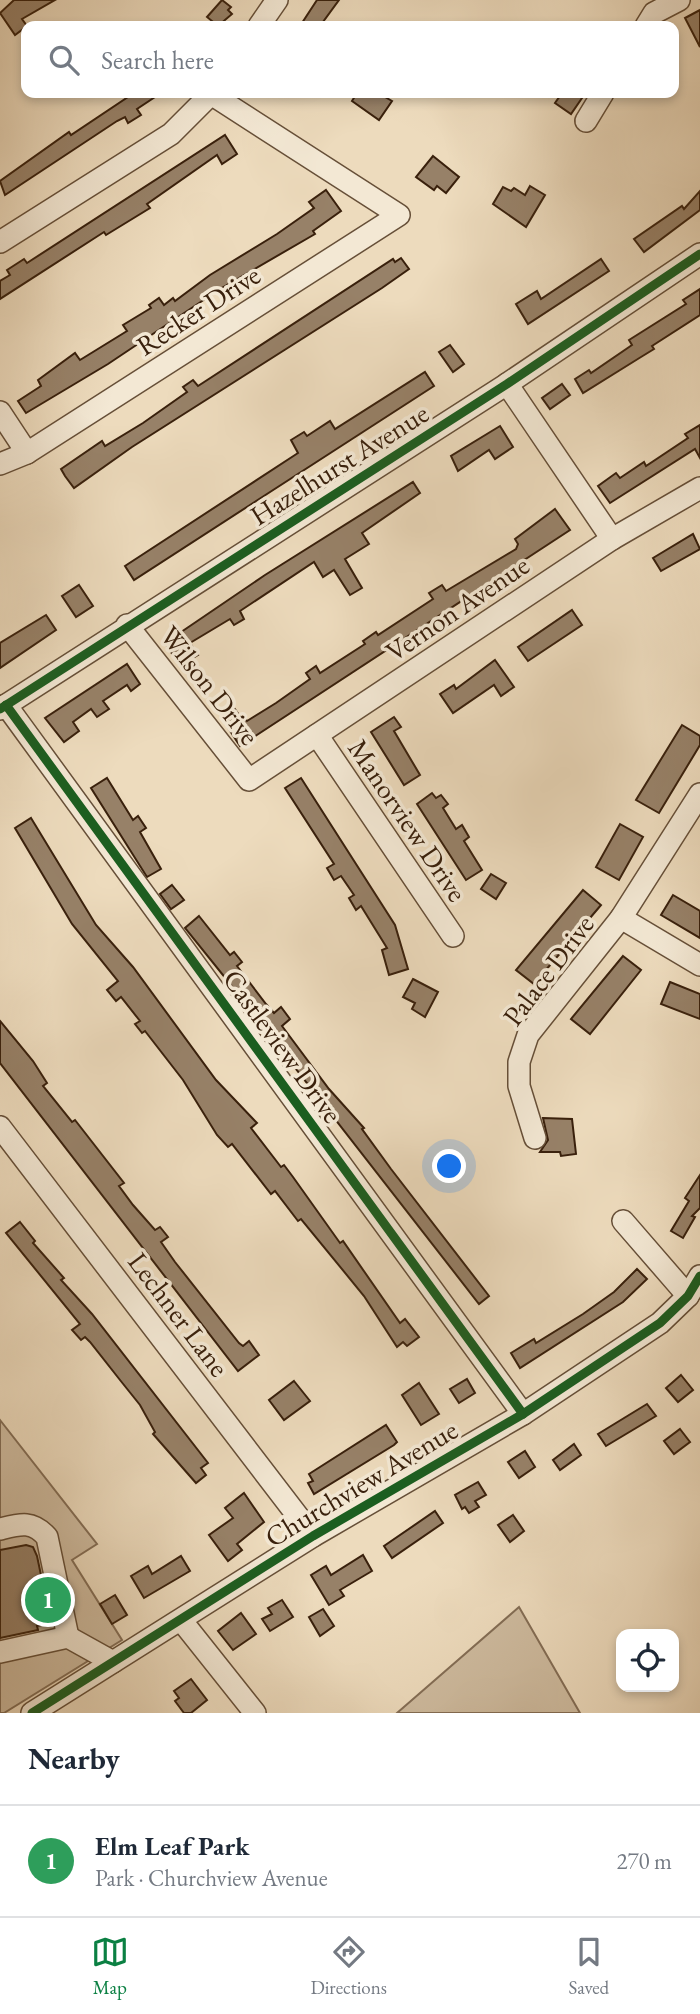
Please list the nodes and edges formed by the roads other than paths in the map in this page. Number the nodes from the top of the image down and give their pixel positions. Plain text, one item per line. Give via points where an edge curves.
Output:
1 (277, 0) edge
2 (679, 0) edge
3 (262, 21) edge
4 (649, 21) edge
5 (207, 98) edge
6 (220, 98) edge
7 (601, 98) edge
8 (586, 121) dead end
9 (0, 242) edge
10 (700, 254) edge
11 (507, 384) junction
12 (0, 412) edge
13 (27, 453) junction
14 (0, 464) edge
15 (700, 488) edge
16 (612, 539) junction
17 (127, 625) junction
18 (3, 707) edge
19 (317, 735) junction
20 (249, 780) joint
21 (700, 794) edge
22 (621, 918) junction
23 (453, 936) dead end
24 (700, 965) edge
25 (0, 1127) edge
26 (535, 1138) dead end
27 (623, 1221) dead end
28 (700, 1276) edge
29 (688, 1296) junction
30 (523, 1414) junction
31 (0, 1529) edge
32 (313, 1536) junction
33 (181, 1620) junction
34 (68, 1637) junction
35 (0, 1653) edge
36 (113, 1662) junction
37 (32, 1713) edge
38 (255, 1713) edge

1 - 3 street
2 - 4 street via 654,13
5 - 9 street via 171,134
6 - 13 street, Recker Drive via 399,215
7 - 8 street
10 - 11 street, Hazelhurst Avenue
11 - 16 street
11 - 17 street, Hazelhurst Avenue
12 - 13 street
13 - 14 street, Recker Drive
15 - 16 street, Vernon Avenue
16 - 19 street, Vernon Avenue
17 - 18 street, Hazelhurst Avenue
17 - 20 street, Wilson Drive
18 - 30 street, Castleview Drive
19 - 20 street, Vernon Avenue
19 - 23 street, Manorview Drive
21 - 22 street, Palace Drive
22 - 24 street
22 - 26 street, Palace Drive via 528,1035 519,1062 519,1086
25 - 32 street, Lechner Lane
27 - 29 street
28 - 29 street, Churchview Avenue
29 - 30 street, Churchview Avenue via 660,1323
30 - 32 street, Churchview Avenue
31 - 34 street via 27,1523 47,1537
32 - 33 street, Churchview Avenue
33 - 36 street, Churchview Avenue
33 - 38 street
34 - 35 street
34 - 36 street
36 - 37 street, Churchview Avenue

